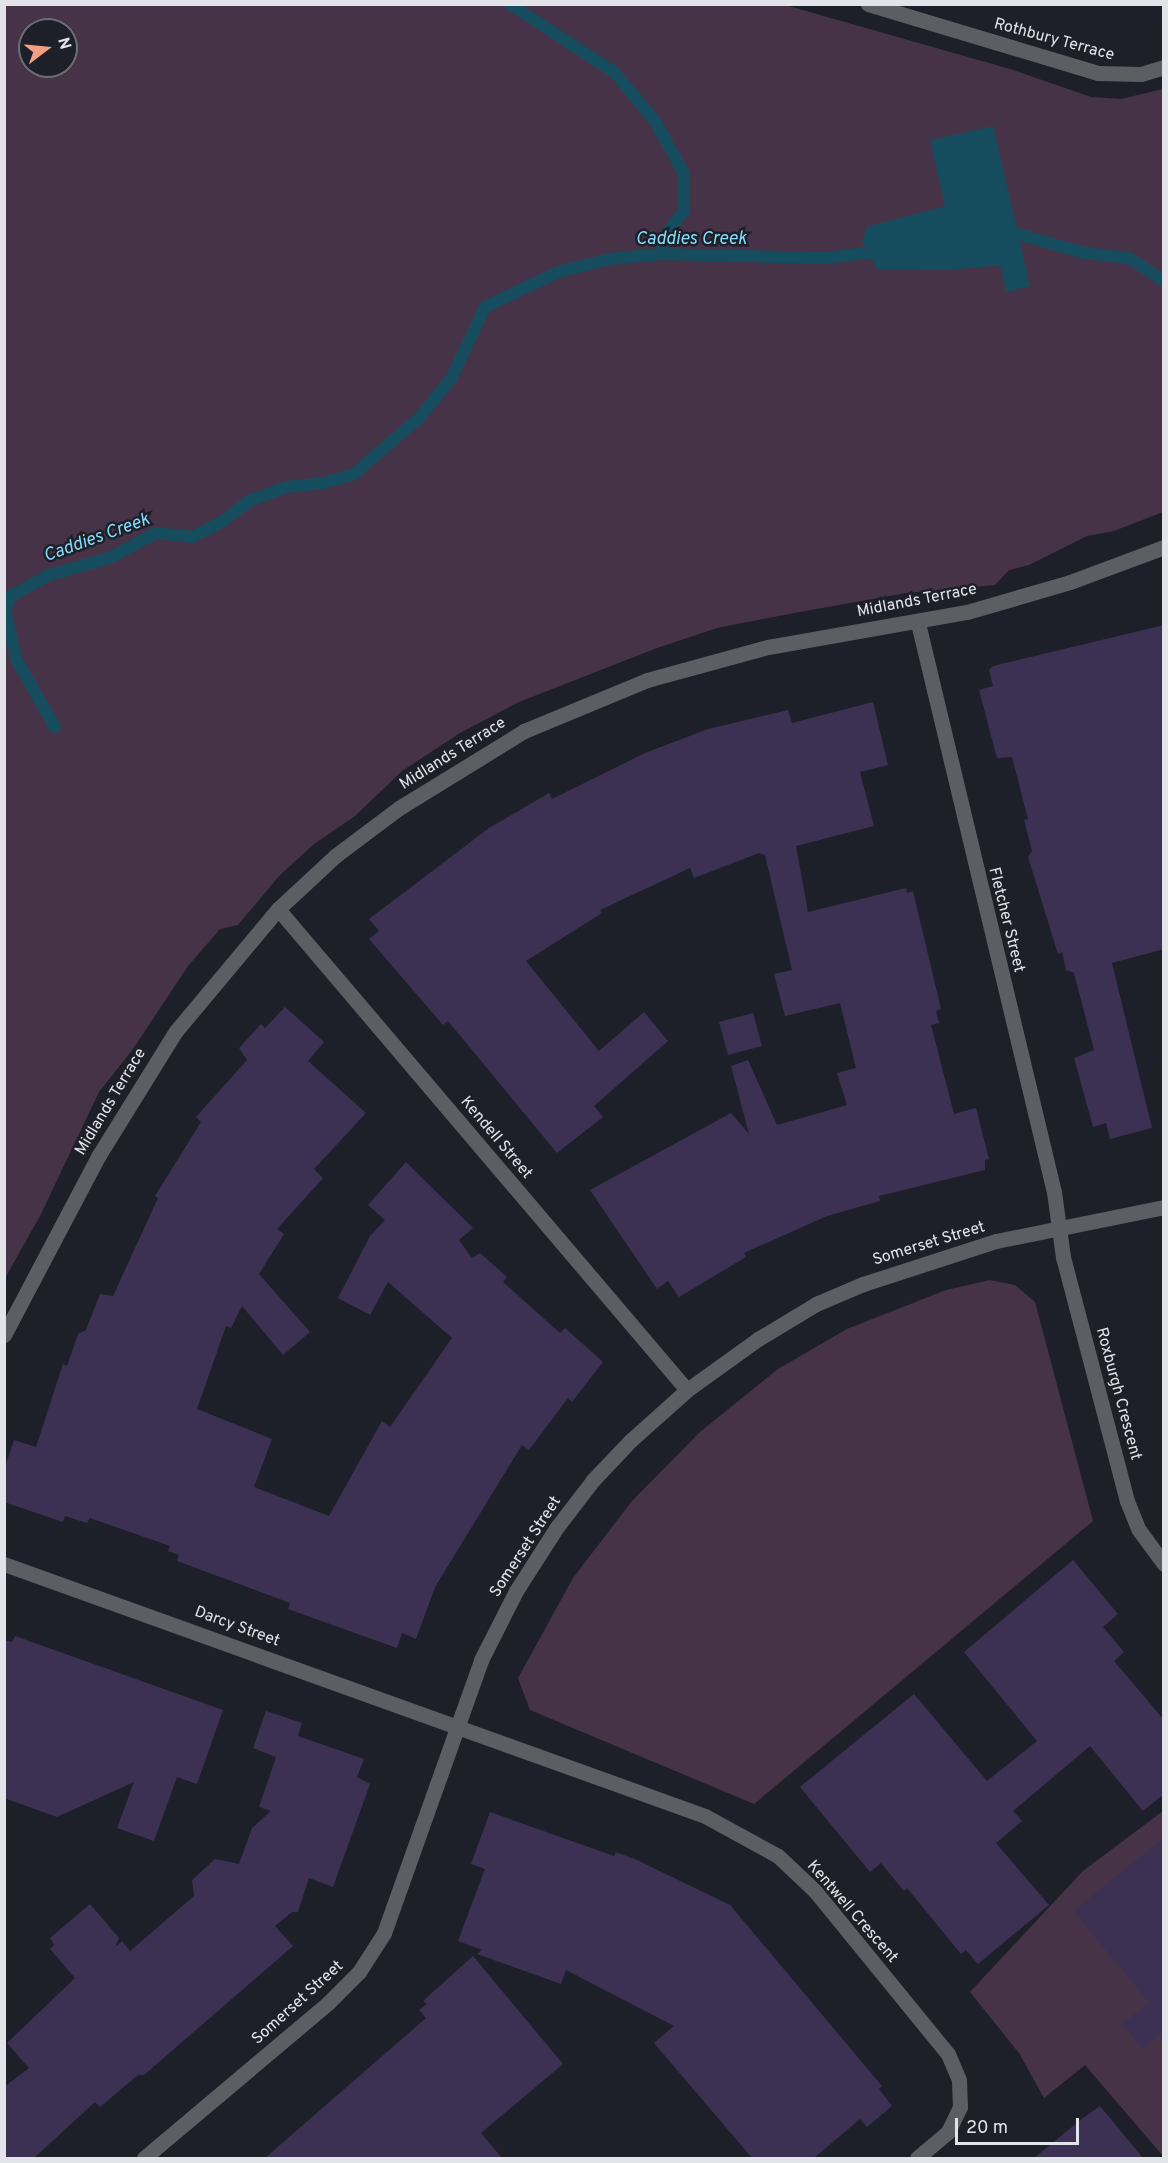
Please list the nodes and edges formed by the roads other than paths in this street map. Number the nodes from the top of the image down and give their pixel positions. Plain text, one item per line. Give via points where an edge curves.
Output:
1 (868, 4) edge
2 (1164, 67) edge
3 (1164, 547) edge
4 (918, 623) junction
5 (278, 909) junction
6 (1164, 1207) edge
7 (1060, 1225) junction
8 (4, 1335) edge
9 (687, 1390) junction
10 (1164, 1563) edge
11 (4, 1564) edge
12 (458, 1724) junction
13 (144, 2158) edge
14 (917, 2158) edge

1 - 2 street, Rothbury Terrace via 1098,73 1129,75
3 - 4 street, Midlands Terrace via 1040,592
4 - 5 street, Midlands Terrace via 822,636 705,663 647,680 525,731 399,808 335,856
4 - 7 street, Fletcher Street
5 - 8 street, Midlands Terrace via 176,1031 132,1098
5 - 9 street, Kendell Street
6 - 7 street, Somerset Street
7 - 9 street, Somerset Street via 912,1265 816,1304 758,1339
7 - 10 street, Roxburgh Crescent via 1063,1257 1127,1501 1139,1530
9 - 12 street, Somerset Street via 600,1472 557,1527 516,1591 481,1660
11 - 12 street, Darcy Street
12 - 13 street, Somerset Street via 384,1933 359,1972 329,2002
12 - 14 street, Kentwell Crescent via 705,1816 778,1856 815,1891 948,2054 959,2080 960,2107 948,2132

